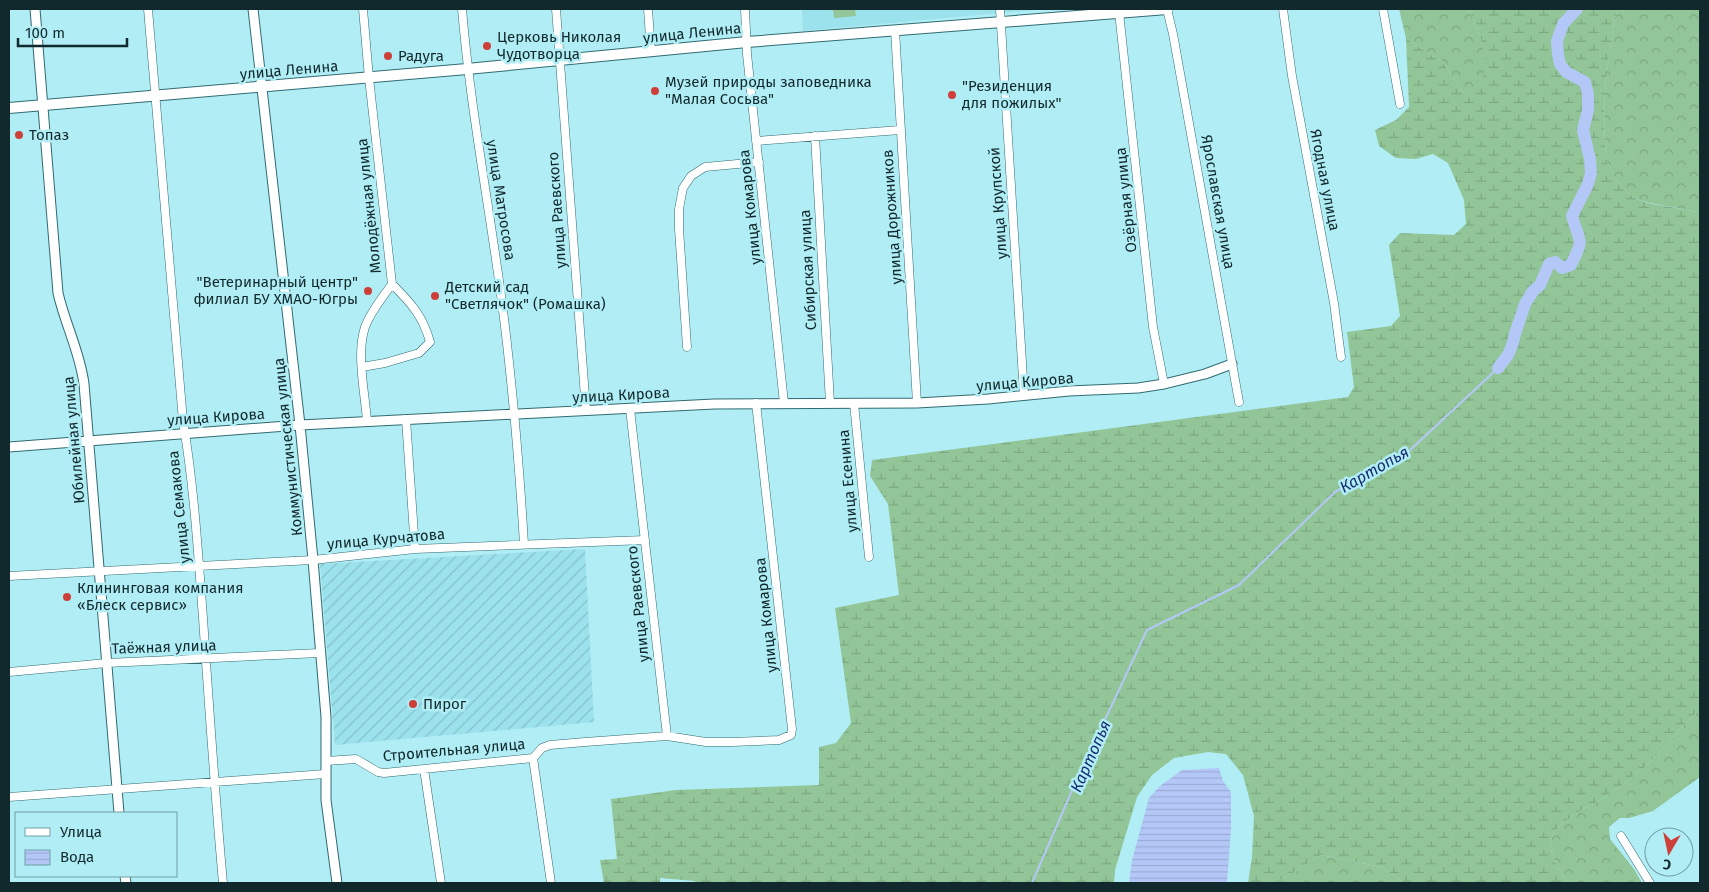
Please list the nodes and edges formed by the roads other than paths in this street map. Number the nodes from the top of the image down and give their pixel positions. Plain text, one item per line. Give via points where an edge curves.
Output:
1 (35, 9) edge
2 (148, 9) edge
3 (253, 9) edge
4 (363, 9) edge
5 (462, 9) edge
6 (556, 9) edge
7 (648, 9) edge
8 (745, 9) edge
9 (1000, 9) edge
10 (1167, 9) edge
11 (1283, 9) edge
12 (1383, 9) edge
13 (1070, 12) edge
14 (1118, 12) junction
15 (1001, 22) junction
16 (895, 30) junction
17 (747, 42) junction
18 (651, 52) junction
19 (560, 61) junction
20 (467, 69) junction
21 (369, 78) junction
22 (261, 87) junction
23 (155, 96) junction
24 (1400, 104) dead end
25 (42, 106) junction
26 (9, 108) edge
27 (900, 130) junction
28 (815, 136) junction
29 (756, 141) junction
30 (758, 162) junction
31 (392, 284) junction
32 (687, 347) dead end
33 (1341, 357) dead end
34 (1232, 364) junction
35 (362, 367) junction
36 (1164, 384) junction
37 (1024, 395) junction
38 (830, 402) junction
39 (854, 402) junction
40 (917, 402) junction
41 (1239, 402) dead end
42 (756, 403) junction
43 (784, 403) junction
44 (630, 408) junction
45 (586, 410) junction
46 (515, 414) junction
47 (406, 419) junction
48 (367, 421) junction
49 (300, 425) junction
50 (185, 433) junction
51 (88, 441) junction
52 (9, 447) edge
53 (645, 540) junction
54 (524, 544) junction
55 (416, 549) junction
56 (869, 556) dead end
57 (313, 560) junction
58 (199, 565) junction
59 (100, 570) junction
60 (9, 576) edge
61 (320, 653) junction
62 (206, 659) junction
63 (107, 663) junction
64 (9, 672) edge
65 (791, 735) joint
66 (667, 736) junction
67 (533, 758) junction
68 (326, 762) junction
69 (424, 769) junction
70 (325, 774) junction
71 (214, 781) junction
72 (117, 789) junction
73 (9, 796) edge
74 (119, 812) edge
75 (1621, 836) dead end
76 (223, 883) edge
77 (337, 883) edge
78 (441, 883) edge
79 (551, 883) edge
80 (1650, 883) edge

1 - 25 street, Юбилейная улица
2 - 23 street, улица Семакова
3 - 22 street, Коммунистическая улица
4 - 21 street, Молодёжная улица
5 - 20 street, улица Матросова
6 - 19 street, улица Раевского
7 - 18 street
8 - 17 street, улица Комарова
9 - 15 street, улица Крупской
10 - 14 main road, улица Ленина
10 - 34 street, Ярославская улица
11 - 33 street, Ягодная улица
12 - 24 street
13 - 14 main road, улица Ленина
13 - 15 main road, улица Ленина
14 - 36 street, Озёрная улица via 1153,328
15 - 16 main road, улица Ленина
15 - 37 street, улица Крупской
16 - 17 main road, улица Ленина
16 - 27 street, улица Дорожников
17 - 18 main road, улица Ленина
17 - 29 street, улица Комарова
18 - 19 main road, улица Ленина
19 - 20 main road, улица Ленина
19 - 45 street, улица Раевского
20 - 21 main road, улица Ленина
20 - 46 street, улица Матросова via 501,295
21 - 22 main road, улица Ленина
21 - 31 street, Молодёжная улица
22 - 23 main road, улица Ленина
22 - 49 street, Коммунистическая улица
23 - 25 main road, улица Ленина
23 - 50 street, улица Семакова
25 - 26 main road, улица Ленина
25 - 51 street, Юбилейная улица via 58,293 81,367
27 - 28 street
27 - 40 street, улица Дорожников
28 - 29 street
28 - 38 street, Сибирская улица
29 - 30 street, улица Комарова
30 - 32 street via 705,167 691,176 683,188 679,229
30 - 43 street, улица Комарова
31 - 35 street, Молодёжная улица via 365,328
31 - 35 street via 412,303 425,324 430,342 419,353
34 - 36 street, улица Кирова
34 - 41 street, Ярославская улица
35 - 48 street, Молодёжная улица
36 - 37 street, улица Кирова
37 - 40 street, улица Кирова
38 - 39 street, улица Кирова
38 - 43 street, улица Кирова
39 - 40 street, улица Кирова
39 - 56 street, улица Есенина
42 - 43 street, улица Кирова
42 - 44 street, улица Кирова
42 - 65 street, улица Комарова
44 - 45 street, улица Кирова
44 - 53 street, улица Раевского
45 - 46 street, улица Кирова
46 - 47 street, улица Кирова
46 - 54 street, улица Матросова
47 - 48 street, улица Кирова
47 - 55 street
48 - 49 street, улица Кирова
49 - 50 street, улица Кирова
49 - 57 street, Коммунистическая улица
50 - 51 street, улица Кирова
50 - 58 street, улица Семакова
51 - 52 street, улица Кирова
51 - 59 street, Юбилейная улица
53 - 54 street, улица Курчатова
53 - 66 street, улица Раевского
54 - 55 street, улица Курчатова
55 - 57 street, улица Курчатова
57 - 58 street, улица Курчатова
57 - 61 street, Коммунистическая улица
58 - 59 street, улица Курчатова
58 - 62 street, улица Семакова
59 - 60 street, улица Курчатова
59 - 63 street, Юбилейная улица
61 - 62 street, Таёжная улица
61 - 68 street, Коммунистическая улица
62 - 63 street, Таёжная улица
62 - 71 street, улица Семакова
63 - 64 street, Таёжная улица
63 - 72 street, Юбилейная улица
65 - 66 street, Строительная улица via 779,740 732,742
66 - 67 street, Строительная улица via 550,745
67 - 69 street, Строительная улица
67 - 79 street
68 - 69 street, Строительная улица via 356,759 384,773
68 - 70 street, Коммунистическая улица
69 - 78 street
70 - 71 street
70 - 77 street, Коммунистическая улица via 327,816
71 - 72 street
71 - 76 street, улица Семакова
72 - 73 street
72 - 74 street, Юбилейная улица
75 - 80 street

